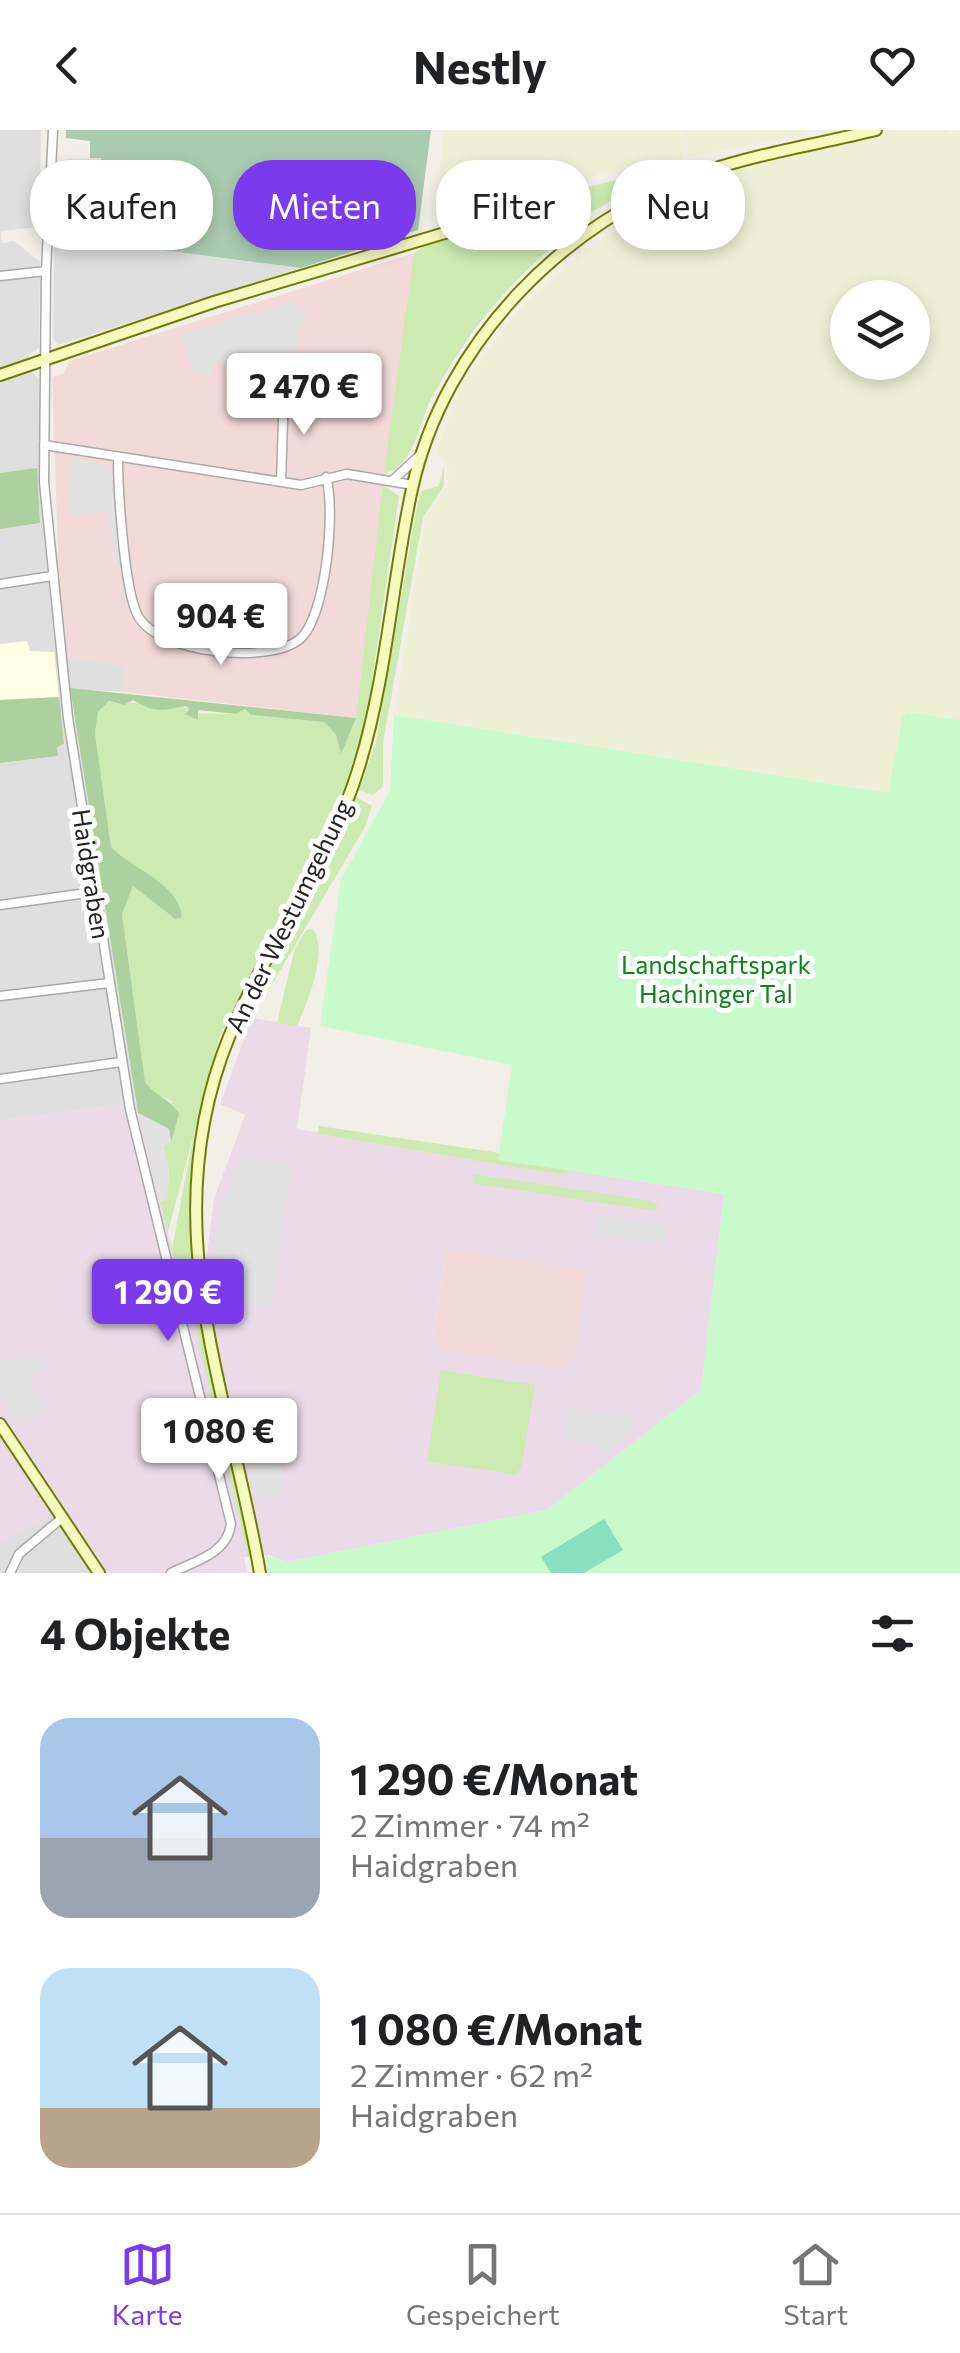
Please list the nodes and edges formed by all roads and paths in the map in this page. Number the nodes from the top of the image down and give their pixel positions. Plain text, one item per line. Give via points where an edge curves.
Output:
1 (53, 130) edge
2 (876, 130) edge
3 (609, 218) junction
4 (591, 219) edge
5 (591, 231) edge
6 (436, 236) edge
7 (569, 250) edge
8 (46, 271) junction
9 (0, 276) edge
10 (45, 358) junction
11 (0, 374) edge
12 (284, 389) dead end
13 (44, 445) junction
14 (422, 452) junction
15 (118, 456) junction
16 (326, 478) junction
17 (393, 480) junction
18 (281, 482) junction
19 (412, 485) junction
20 (52, 576) junction
21 (0, 584) edge
22 (94, 892) junction
23 (0, 905) edge
24 (108, 983) junction
25 (0, 996) edge
26 (122, 1062) junction
27 (0, 1079) edge
28 (0, 1424) edge
29 (62, 1518) junction
30 (10, 1573) edge
31 (99, 1573) edge
32 (171, 1573) edge
33 (260, 1573) edge

1 - 8 street, Haidgraben
2 - 3 main road, An der Westumgehung via 714,169
3 - 4 main road
3 - 5 main road, An der Westumgehung
6 - 10 main road
7 - 14 main road, An der Westumgehung via 492,324 450,388
8 - 9 street
8 - 10 street, Haidgraben
10 - 11 main road
10 - 13 street, Haidgraben
12 - 18 street
13 - 15 street
13 - 20 street, Haidgraben
14 - 17 street
14 - 19 main road, An der Westumgehung
15 - 16 street via 136,612 156,638 179,645 270,653 308,630 318,606 331,511
15 - 18 street
16 - 17 street
16 - 18 street
17 - 19 street
19 - 33 main road, An der Westumgehung via 374,715 357,774 330,842 227,1042 199,1153 194,1234 204,1322
20 - 21 street
20 - 22 street, Haidgraben
22 - 23 street
22 - 24 street, Haidgraben
24 - 25 street
24 - 26 street, Haidgraben
26 - 27 street
26 - 32 street, Haidgraben via 230,1520 222,1546
28 - 29 main road
29 - 30 street via 28,1545
29 - 31 main road

